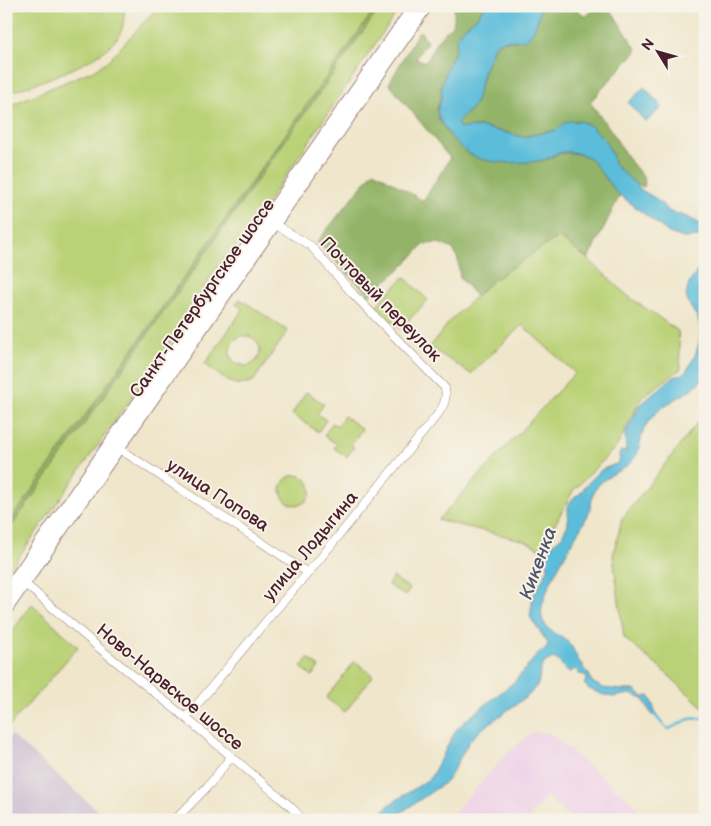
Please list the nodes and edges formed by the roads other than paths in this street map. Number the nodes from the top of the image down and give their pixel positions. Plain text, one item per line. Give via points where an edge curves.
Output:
1 (415, 6) edge
2 (426, 6) edge
3 (271, 222) junction
4 (445, 388) joint
5 (115, 446) junction
6 (308, 573) junction
7 (21, 580) junction
8 (6, 593) edge
9 (6, 609) edge
10 (186, 718) junction
11 (231, 757) junction
12 (175, 820) edge
13 (303, 820) edge

1 - 3 main road, Санкт-Петербургское шоссе
2 - 3 main road, Санкт-Петербургское шоссе
3 - 4 street, Почтовый переулок via 311,246 352,294
3 - 5 main road, Санкт-Петербургское шоссе
4 - 6 street, улица Лодыгина via 445,404 438,414
5 - 6 street, улица Попова
5 - 7 main road, Санкт-Петербургское шоссе
6 - 10 street, улица Лодыгина
7 - 8 main road, Санкт-Петербургское шоссе
7 - 9 main road, Санкт-Петербургское шоссе
7 - 10 street, Ново-Нарвское шоссе via 98,648
10 - 11 street, Ново-Нарвское шоссе
11 - 12 street
11 - 13 street, Ново-Нарвское шоссе

